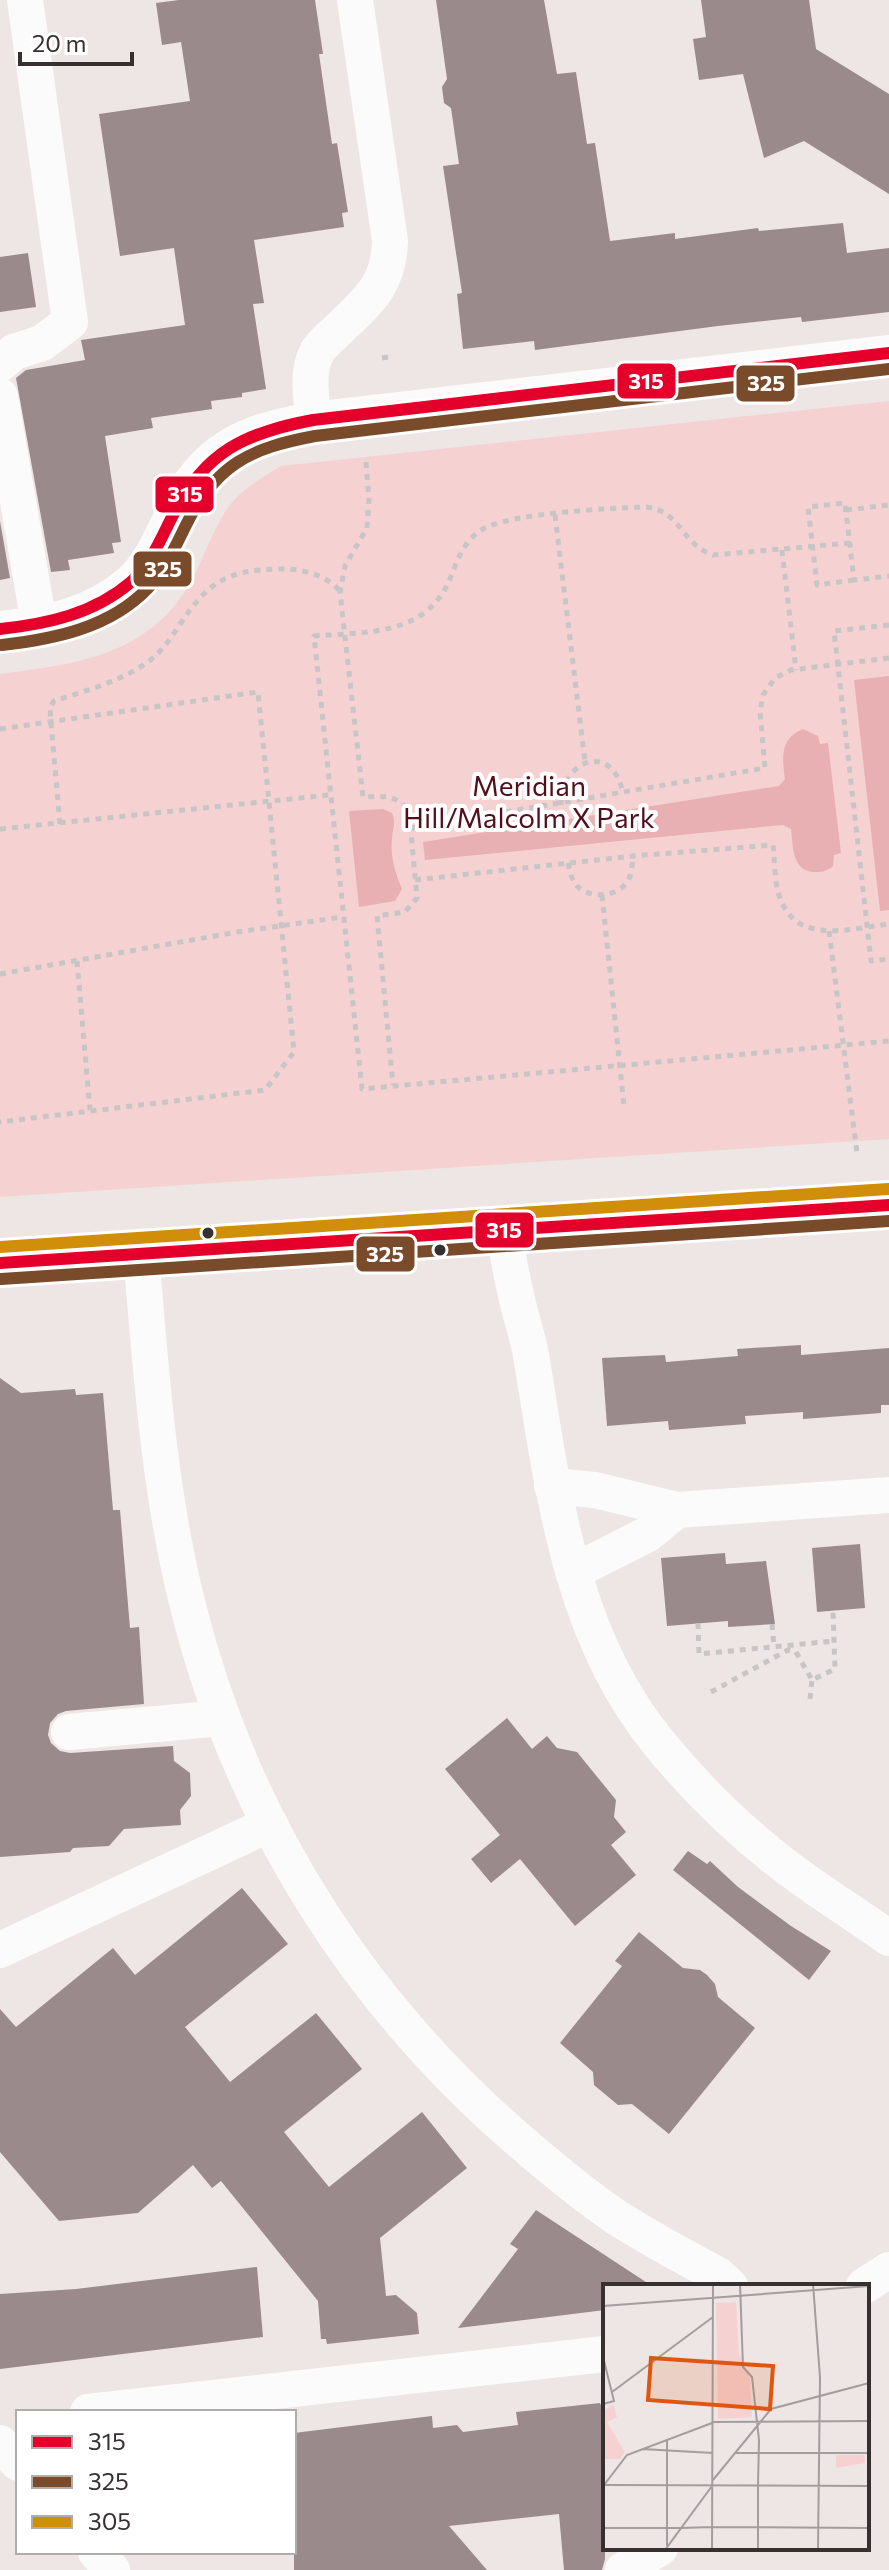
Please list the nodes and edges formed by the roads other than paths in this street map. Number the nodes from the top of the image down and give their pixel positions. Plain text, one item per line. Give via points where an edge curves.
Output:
1 (25, 0) edge
2 (355, 0) edge
3 (889, 353) edge
4 (0, 364) edge
5 (0, 396) edge
6 (313, 420) junction
7 (39, 624) junction
8 (0, 629) edge
9 (889, 1205) edge
10 (504, 1230) junction
11 (141, 1253) junction
12 (0, 1263) edge
13 (552, 1486) junction
14 (889, 1495) edge
15 (677, 1510) junction
16 (573, 1572) junction
17 (222, 1718) junction
18 (69, 1732) dead end
19 (270, 1824) junction
20 (889, 1938) edge
21 (0, 1950) edge
22 (889, 2270) edge
23 (728, 2284) edge
24 (867, 2284) edge
25 (603, 2354) edge
26 (106, 2410) edge
27 (0, 2443) edge
28 (16, 2461) edge
29 (657, 2550) edge
30 (98, 2554) edge
31 (112, 2570) edge
32 (623, 2570) edge

1 - 4 street via 70,322
2 - 6 street via 390,256 372,297 318,349 312,367
3 - 6 street
5 - 7 street
6 - 7 street via 260,430 212,460 181,496 152,558 132,581 97,606
7 - 8 street
9 - 10 main road
10 - 11 main road
10 - 13 street
11 - 12 main road
11 - 17 street via 172,1534
13 - 15 street via 611,1493
13 - 16 street
14 - 15 street
15 - 16 street via 648,1534
16 - 20 street via 600,1649 658,1742 749,1837
17 - 18 street
17 - 19 street
19 - 21 street
19 - 23 street via 316,1906 374,1992 463,2091 615,2216
22 - 24 street
25 - 26 street
27 - 28 street
29 - 32 street
30 - 31 street

